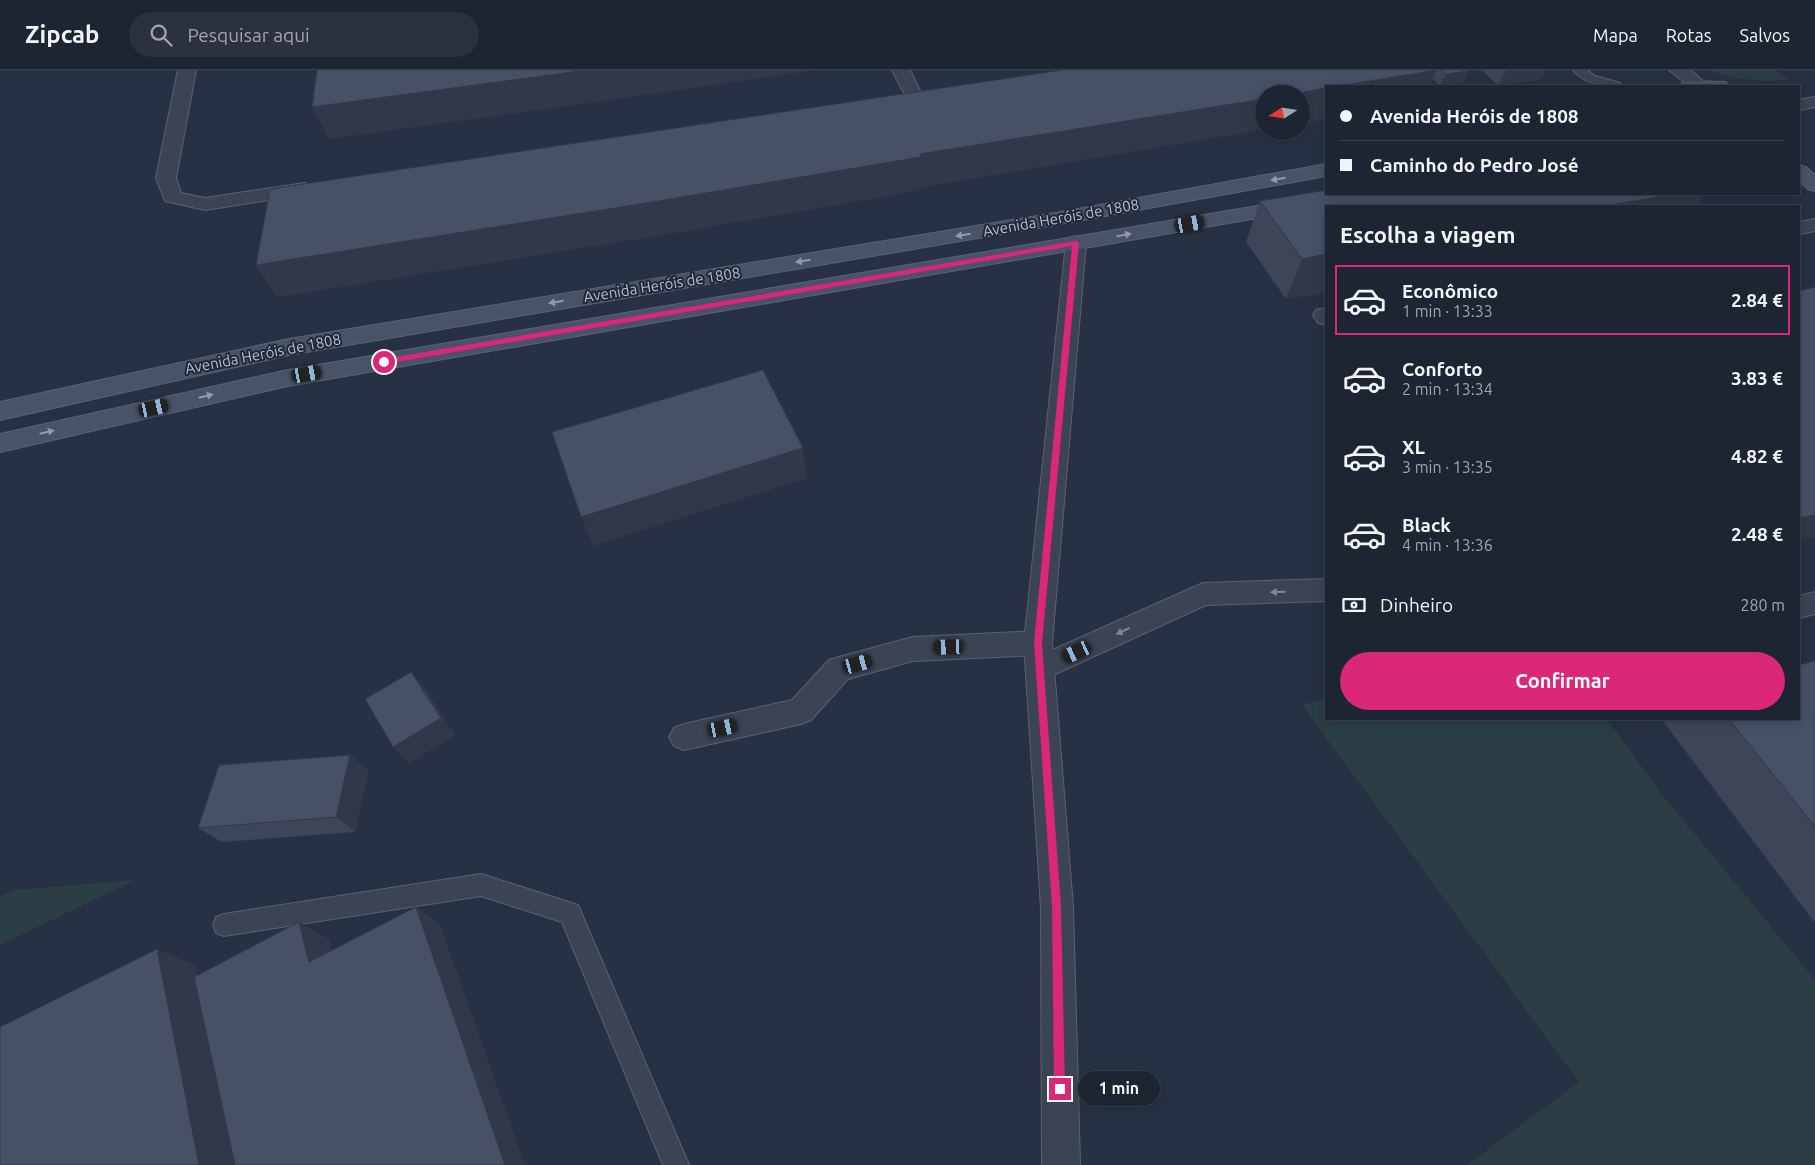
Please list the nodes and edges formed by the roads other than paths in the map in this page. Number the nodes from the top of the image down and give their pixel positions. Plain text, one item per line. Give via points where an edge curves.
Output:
1 (187, 70) edge
2 (901, 70) edge
3 (1579, 70) edge
4 (1678, 70) edge
5 (1612, 85) edge
6 (1693, 85) edge
7 (935, 96) edge
8 (915, 99) junction
9 (896, 102) edge
10 (1815, 102) edge
11 (1800, 105) edge
12 (1325, 170) edge
13 (1800, 172) edge
14 (1815, 185) edge
15 (323, 187) edge
16 (1356, 195) edge
17 (1815, 225) edge
18 (1800, 228) edge
19 (1076, 243) junction
20 (0, 411) edge
21 (0, 443) edge
22 (1325, 590) edge
23 (1815, 603) edge
24 (1800, 607) edge
25 (1039, 656) junction
26 (684, 737) dead end
27 (224, 925) dead end
28 (676, 1165) edge
29 (1061, 1165) edge

1 - 15 street via 166,178 172,197 205,204
2 - 8 street
3 - 5 lane via 1591,79
4 - 6 street
7 - 8 street
8 - 9 street
10 - 11 street
12 -> 20 main road, Avenida Heróis de 1808 via 1061,218 289,347
13 - 14 main road
19 -> 16 main road, Avenida Heróis de 1808
17 - 18 street
21 -> 19 main road, Avenida Heróis de 1808 via 288,378
19 - 25 street
22 -> 25 street via 1203,594
23 - 24 street
25 - 26 street via 913,649 839,668 800,711
25 - 29 street via 1056,907
27 - 28 lane via 480,884 570,913

